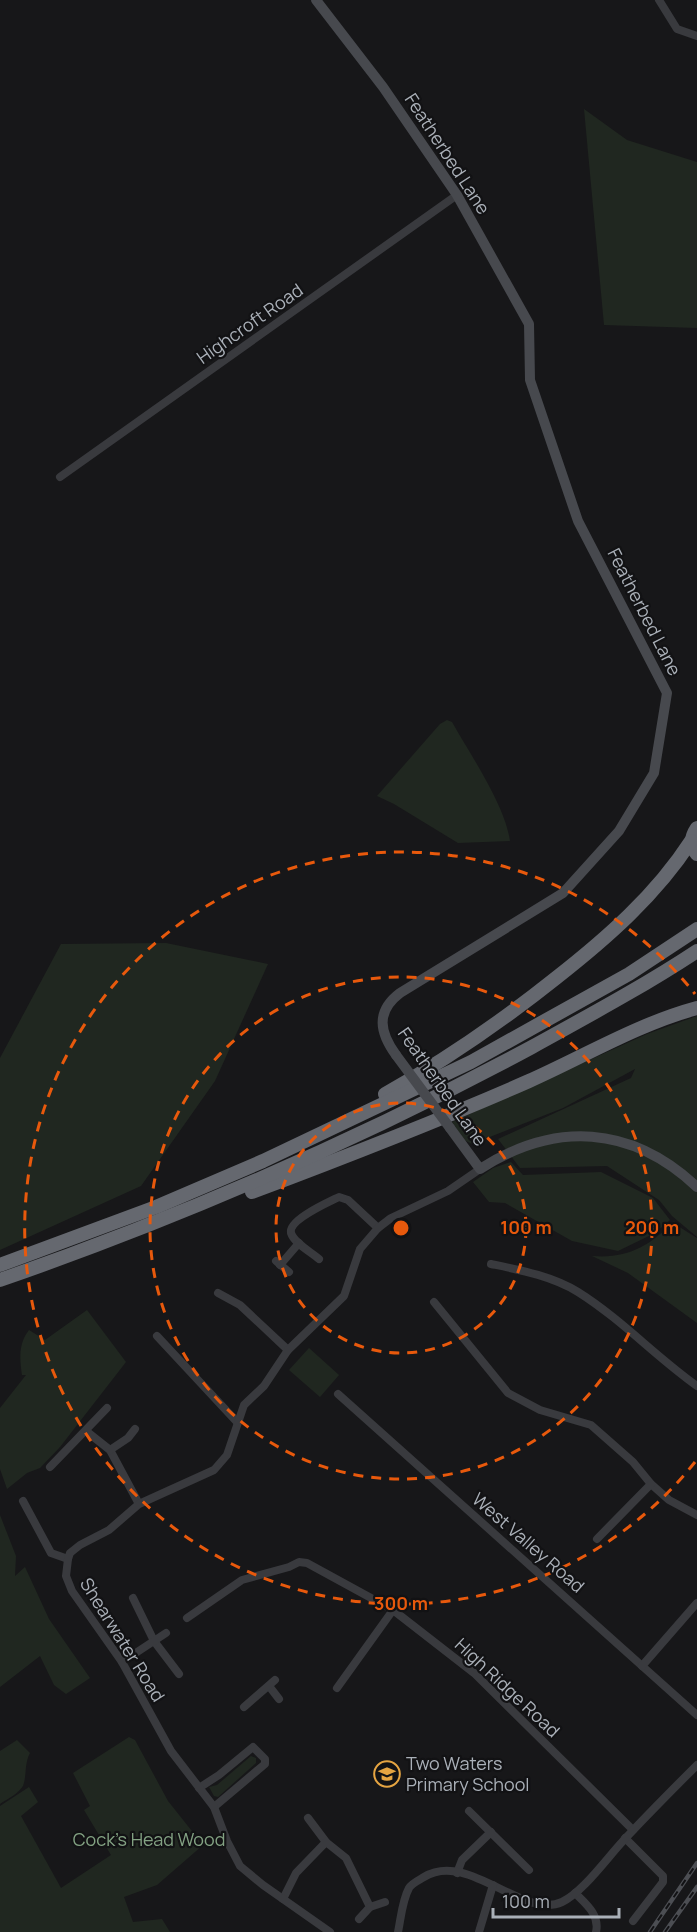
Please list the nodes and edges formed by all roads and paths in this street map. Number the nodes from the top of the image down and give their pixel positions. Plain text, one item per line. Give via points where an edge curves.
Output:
1 (316, 0) edge
2 (659, 0) edge
3 (697, 36) edge
4 (457, 195) junction
5 (60, 477) dead end
6 (697, 828) edge
7 (694, 847) edge
8 (697, 929) edge
9 (697, 951) edge
10 (697, 1008) edge
11 (352, 1119) junction
12 (480, 1169) junction
13 (697, 1187) edge
14 (156, 1223) junction
15 (378, 1228) junction
16 (299, 1243) junction
17 (319, 1259) dead end
18 (491, 1264) dead end
19 (0, 1265) edge
20 (289, 1272) dead end
21 (0, 1280) edge
22 (218, 1293) dead end
23 (434, 1302) dead end
24 (157, 1336) dead end
25 (288, 1350) junction
26 (697, 1386) edge
27 (339, 1394) dead end
28 (107, 1408) dead end
29 (237, 1422) junction
30 (135, 1429) dead end
31 (86, 1431) junction
32 (110, 1450) junction
33 (50, 1467) dead end
34 (651, 1484) junction
35 (23, 1501) dead end
36 (139, 1504) junction
37 (697, 1515) edge
38 (597, 1539) dead end
39 (68, 1559) junction
40 (133, 1598) dead end
41 (697, 1604) edge
42 (393, 1610) junction
43 (187, 1618) dead end
44 (166, 1633) dead end
45 (154, 1641) junction
46 (122, 1662) junction
47 (642, 1666) junction
48 (179, 1674) dead end
49 (337, 1688) dead end
50 (279, 1699) dead end
51 (244, 1707) dead end
52 (697, 1715) edge
53 (697, 1765) edge
54 (199, 1788) junction
55 (214, 1807) junction
56 (470, 1811) dead end
57 (308, 1818) dead end
58 (633, 1830) junction
59 (491, 1833) junction
60 (625, 1838) junction
61 (326, 1842) junction
62 (529, 1870) dead end
63 (457, 1873) junction
64 (493, 1885) junction
65 (575, 1893) junction
66 (283, 1899) junction
67 (385, 1902) dead end
68 (370, 1907) junction
69 (359, 1919) dead end
70 (633, 1921) dead end
71 (330, 1932) edge
72 (398, 1932) edge
73 (479, 1932) edge
74 (596, 1932) edge

1 - 4 street, Featherbed Lane via 383,87
2 - 3 street via 677,28
4 - 5 street, Highcroft Road
4 - 12 street, Featherbed Lane, bridge via 529,324 530,380 578,521 667,693 654,773 619,831 563,893 400,993 383,1016 385,1039
6 - 7 highway
7 - 11 highway via 626,918 517,1009
8 - 11 highway via 629,974 506,1043
9 - 14 highway via 595,1013 396,1118
10 - 14 highway via 646,1026 529,1081 390,1139 184,1218
11 - 19 highway via 156,1207
12 - 13 street, Featherbed Lane via 528,1144 562,1136 587,1136 617,1140 647,1151
12 - 15 street, Shearwater Road via 448,1191
14 - 21 highway
15 - 16 street via 348,1200 339,1197 294,1223 291,1234
15 - 25 street, Shearwater Road via 360,1250 344,1296
16 - 17 street
16 - 20 street via 278,1263
18 - 26 street via 552,1280 578,1292
22 - 25 street via 240,1305
23 - 34 street via 508,1393 540,1410 591,1425 633,1462
24 - 29 street
25 - 29 street, Shearwater Road via 264,1386 244,1405
27 - 47 street, West Valley Road
28 - 31 street
29 - 36 street, Shearwater Road via 227,1455 214,1470
30 - 32 street via 129,1438
31 - 32 street
31 - 33 street
32 - 36 street
34 - 37 street via 669,1500
34 - 38 street
35 - 39 street via 51,1553
36 - 39 street, Shearwater Road via 109,1530 80,1545
39 - 46 street, Shearwater Road via 66,1576 72,1591
40 - 45 street
41 - 47 street
42 - 43 street, High Ridge Road via 307,1563 298,1562 242,1580
42 - 49 street
42 - 58 street, High Ridge Road via 474,1673
44 - 45 street
45 - 46 street
45 - 48 street
46 - 54 street, Shearwater Road via 171,1751
47 - 52 street, West Valley Road
50 - 51 street via 272,1683
53 - 58 street
54 - 55 street, Shearwater Road
54 - 55 street via 253,1747 265,1759 265,1764
55 - 66 street, Shearwater Road via 240,1866
56 - 59 street
57 - 61 street
58 - 60 street
59 - 62 street
59 - 63 street via 462,1860
60 - 65 street
60 - 70 street via 663,1876 663,1882
61 - 66 street via 296,1873
61 - 68 street via 346,1858
63 - 64 street
63 - 72 street via 432,1872 410,1886
64 - 65 street via 542,1905 560,1903
64 - 73 street
65 - 74 street via 593,1912
66 - 71 street, Shearwater Road
67 - 68 street
68 - 69 street

